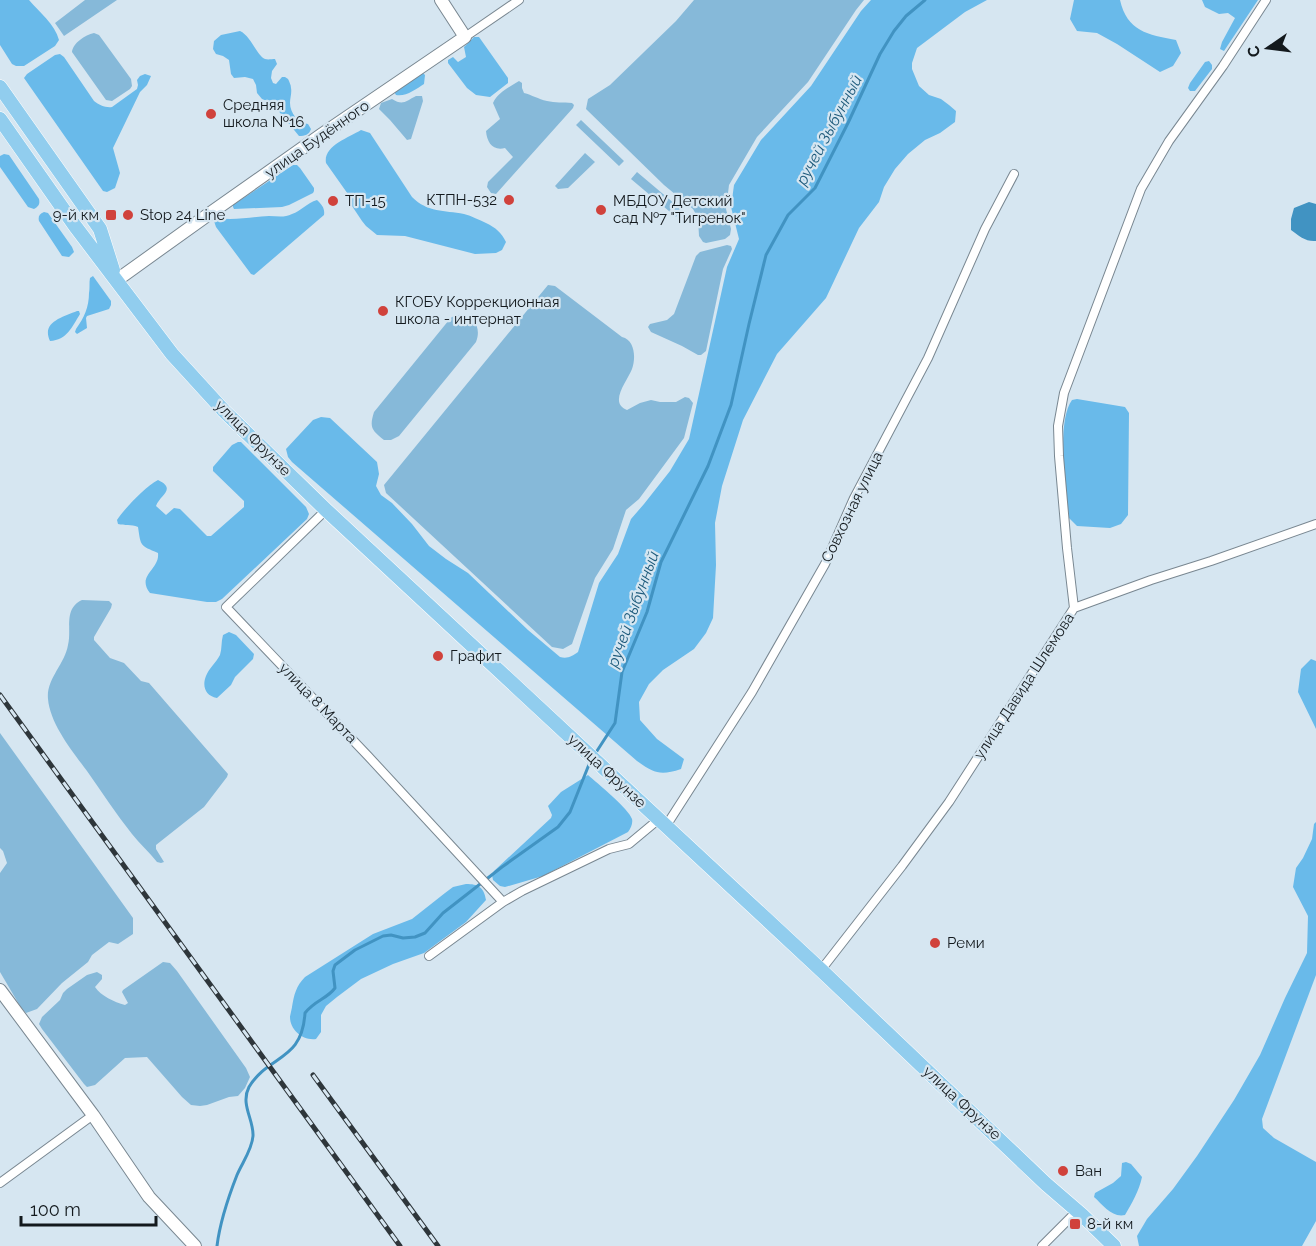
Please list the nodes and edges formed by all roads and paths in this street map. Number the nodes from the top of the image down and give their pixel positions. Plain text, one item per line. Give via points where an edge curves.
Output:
1 (441, 0) edge
2 (519, 0) edge
3 (1266, 0) edge
4 (465, 37) junction
5 (0, 87) edge
6 (0, 119) edge
7 (1014, 174) dead end
8 (117, 280) junction
9 (326, 510) junction
10 (1316, 524) edge
11 (1074, 608) junction
12 (663, 823) junction
13 (503, 902) junction
14 (429, 956) dead end
15 (821, 970) junction
16 (0, 990) edge
17 (93, 1115) junction
18 (0, 1183) edge
19 (1077, 1211) junction
20 (195, 1246) edge
21 (1042, 1246) edge
22 (1114, 1246) edge

1 - 4 main road
2 - 4 street, улица Будённого
3 - 11 street via 1169,141 1141,189 1064,393 1058,426 1059,456
4 - 8 main road, улица Будённого
5 - 8 main road, улица Фрунзе via 100,230
6 - 8 main road, улица Фрунзе
7 - 12 street, Совхозная улица via 825,564 752,692
8 - 9 main road, улица Фрунзе via 172,354 224,411
9 - 12 main road, улица Фрунзе
9 - 13 street, улица 8 Марта via 226,607
10 - 11 street, улица Давида Шлемова
11 - 15 street, улица Давида Шлемова via 949,802
12 - 13 street via 629,844 609,849
12 - 15 main road, улица Фрунзе
13 - 14 street
15 - 19 main road, улица Фрунзе
16 - 17 main road
17 - 18 street
17 - 20 main road via 149,1197
19 - 21 street
19 - 22 main road, улица Фрунзе

